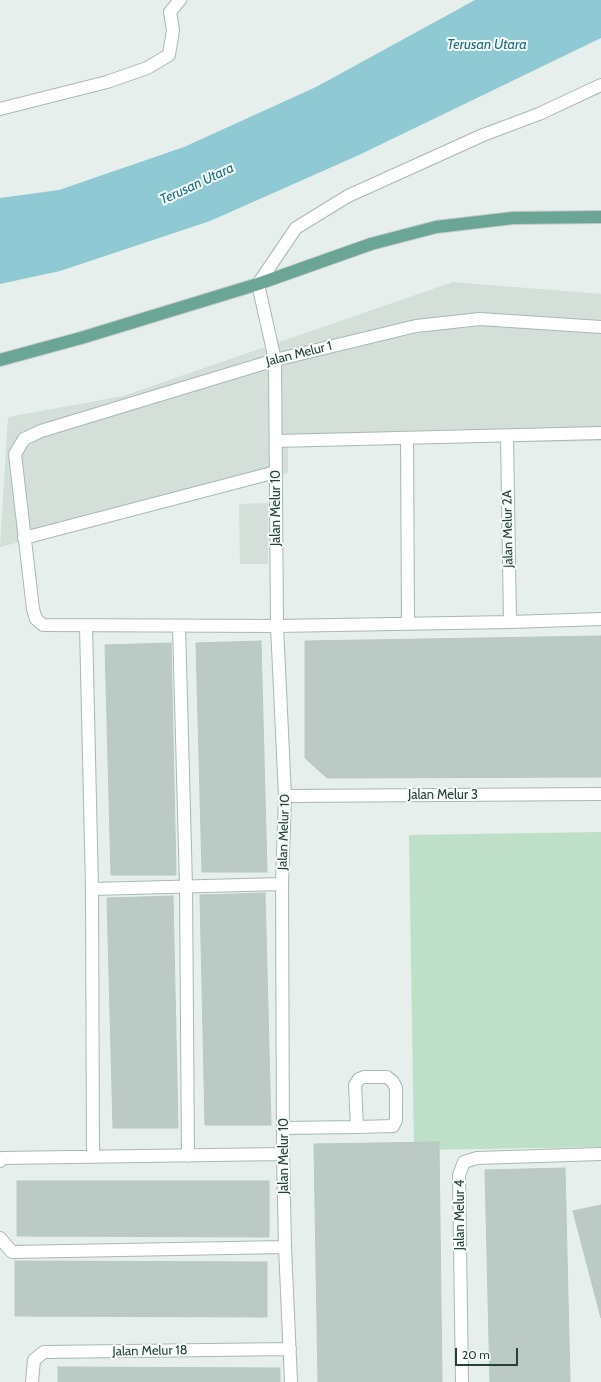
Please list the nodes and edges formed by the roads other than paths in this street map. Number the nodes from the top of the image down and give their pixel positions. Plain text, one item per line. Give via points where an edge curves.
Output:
1 (180, 0) edge
2 (601, 86) edge
3 (0, 109) edge
4 (601, 217) edge
5 (258, 284) junction
6 (601, 327) edge
7 (0, 360) edge
8 (275, 360) junction
9 (601, 433) edge
10 (507, 436) junction
11 (406, 438) junction
12 (276, 441) junction
13 (276, 472) junction
14 (24, 538) junction
15 (601, 619) edge
16 (510, 622) junction
17 (408, 623) junction
18 (86, 626) junction
19 (179, 626) junction
20 (277, 626) junction
21 (601, 794) edge
22 (285, 796) junction
23 (282, 884) junction
24 (186, 886) junction
25 (92, 888) junction
26 (358, 1127) junction
27 (284, 1128) junction
28 (283, 1154) junction
29 (601, 1154) edge
30 (188, 1156) junction
31 (93, 1157) junction
32 (1, 1160) edge
33 (0, 1238) edge
34 (285, 1247) junction
35 (290, 1349) junction
36 (32, 1382) edge
37 (291, 1382) edge
38 (462, 1382) edge

1 - 3 street via 170,12 173,30 169,55 147,68 107,82
2 - 5 street via 539,114 483,135 348,196 296,228
4 - 5 main road via 513,218 436,228 371,244
5 - 7 main road
5 - 8 street, Jalan Melur 10
6 - 8 street, Jalan Melur 1 via 480,319 447,322 416,326
8 - 12 street, Jalan Melur 10
8 - 14 street, Jalan Melur 1 via 41,431 24,439 16,454
9 - 10 street
10 - 11 street
10 - 16 street, Jalan Melur 2A
11 - 12 street
11 - 17 street
12 - 13 street, Jalan Melur 10
13 - 14 street
13 - 20 street, Jalan Melur 10
14 - 18 street via 36,619 43,625
15 - 16 street
16 - 17 street
17 - 20 street
18 - 19 street
18 - 25 street
19 - 20 street
19 - 24 street
20 - 22 street, Jalan Melur 10
21 - 22 street, Jalan Melur 3
22 - 23 street, Jalan Melur 10
23 - 24 street
23 - 27 street, Jalan Melur 10
24 - 25 street
24 - 30 street
25 - 31 street
26 - 26 street via 393,1126 396,1088 387,1077 358,1079 355,1085
26 - 27 street
27 - 28 street, Jalan Melur 10
28 - 30 street
28 - 34 street, Jalan Melur 10
29 - 38 street, Jalan Melur 4 via 477,1158 464,1162 459,1175
30 - 31 street
31 - 32 street
33 - 34 street via 12,1252
34 - 35 street, Jalan Melur 10
35 - 36 street, Jalan Melur 18 via 44,1352 34,1360
35 - 37 street, Jalan Melur 10

